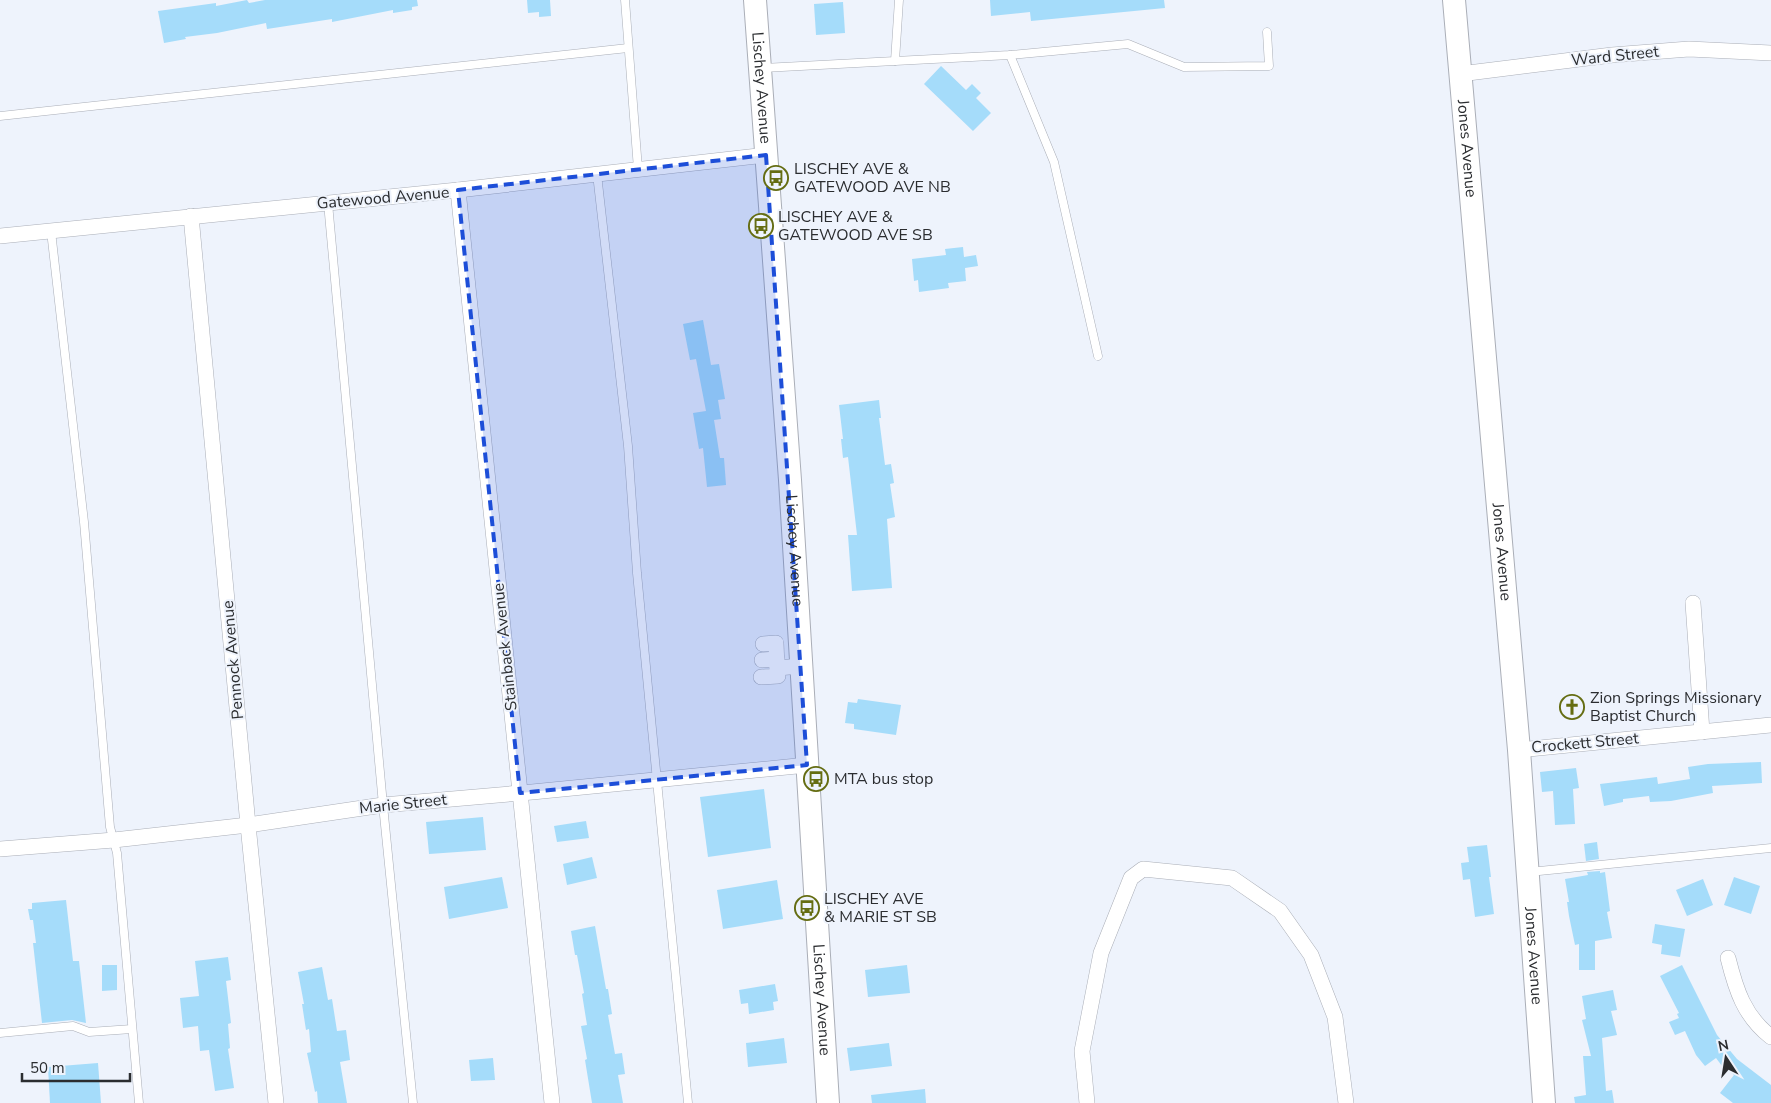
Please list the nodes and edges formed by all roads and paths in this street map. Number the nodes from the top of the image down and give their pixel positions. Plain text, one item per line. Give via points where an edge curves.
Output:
1 (625, 0) edge
2 (755, 0) edge
3 (899, 0) edge
4 (1454, 0) edge
5 (1267, 32) dead end
6 (628, 48) junction
7 (1771, 53) edge
8 (1010, 55) junction
9 (895, 62) junction
10 (760, 68) junction
11 (1460, 74) junction
12 (0, 116) edge
13 (766, 155) junction
14 (638, 169) junction
15 (596, 174) junction
16 (458, 190) junction
17 (328, 203) junction
18 (191, 216) junction
19 (51, 231) junction
20 (0, 236) edge
21 (1098, 356) dead end
22 (1693, 602) dead end
23 (763, 644) dead end
24 (772, 662) junction
25 (801, 666) junction
26 (761, 677) dead end
27 (1771, 725) edge
28 (1702, 732) junction
29 (1519, 750) junction
30 (807, 765) junction
31 (656, 780) junction
32 (520, 793) junction
33 (383, 805) junction
34 (248, 825) junction
35 (114, 840) junction
36 (1771, 848) edge
37 (0, 849) edge
38 (1528, 872) junction
39 (1728, 958) dead end
40 (132, 1029) junction
41 (0, 1033) edge
42 (1771, 1037) edge
43 (138, 1103) edge
44 (276, 1103) edge
45 (413, 1103) edge
46 (552, 1103) edge
47 (688, 1103) edge
48 (828, 1103) edge
49 (1087, 1103) edge
50 (1346, 1103) edge
51 (1544, 1103) edge

1 - 6 lane
2 - 10 street, Lischey Avenue
3 - 9 lane
4 - 11 street, Jones Avenue
5 - 8 lane via 1269,66 1184,67 1128,44
6 - 12 lane
6 - 14 lane
7 - 11 street, Ward Street via 1689,49
8 - 9 lane
8 - 21 lane via 1054,162
9 - 10 lane
10 - 13 street, Lischey Avenue
11 - 29 street, Jones Avenue
13 - 14 street, Gatewood Avenue
13 - 25 street, Lischey Avenue
14 - 15 street, Gatewood Avenue
15 - 16 street, Gatewood Avenue
15 - 31 lane via 628,446
16 - 17 street, Gatewood Avenue
16 - 32 street, Stainback Avenue
17 - 18 street, Gatewood Avenue
17 - 33 lane
18 - 19 street, Gatewood Avenue
18 - 34 street, Pennock Avenue
19 - 20 street, Gatewood Avenue
19 - 35 lane via 84,522 110,827
22 - 28 street
23 - 24 street via 776,643
24 - 25 street
24 - 26 street via 778,676
25 - 30 street, Lischey Avenue
27 - 28 street, Crockett Street
28 - 29 street, Crockett Street
29 - 38 street, Jones Avenue
30 - 31 street, Marie Street
30 - 48 street, Lischey Avenue
31 - 32 street, Marie Street
31 - 47 lane
32 - 33 street, Marie Street
32 - 46 street, Stainback Avenue
33 - 34 street, Marie Street
33 - 45 lane
34 - 35 street, Marie Street
34 - 44 street, Pennock Avenue
35 - 37 street, Marie Street
35 - 40 lane
36 - 38 lane
38 - 51 street, Jones Avenue
39 - 42 street via 1742,1004
40 - 41 lane via 89,1032 73,1026
40 - 43 lane
49 - 50 street via 1082,1051 1101,953 1130,878 1143,869 1232,878 1280,911 1311,955 1335,1017

